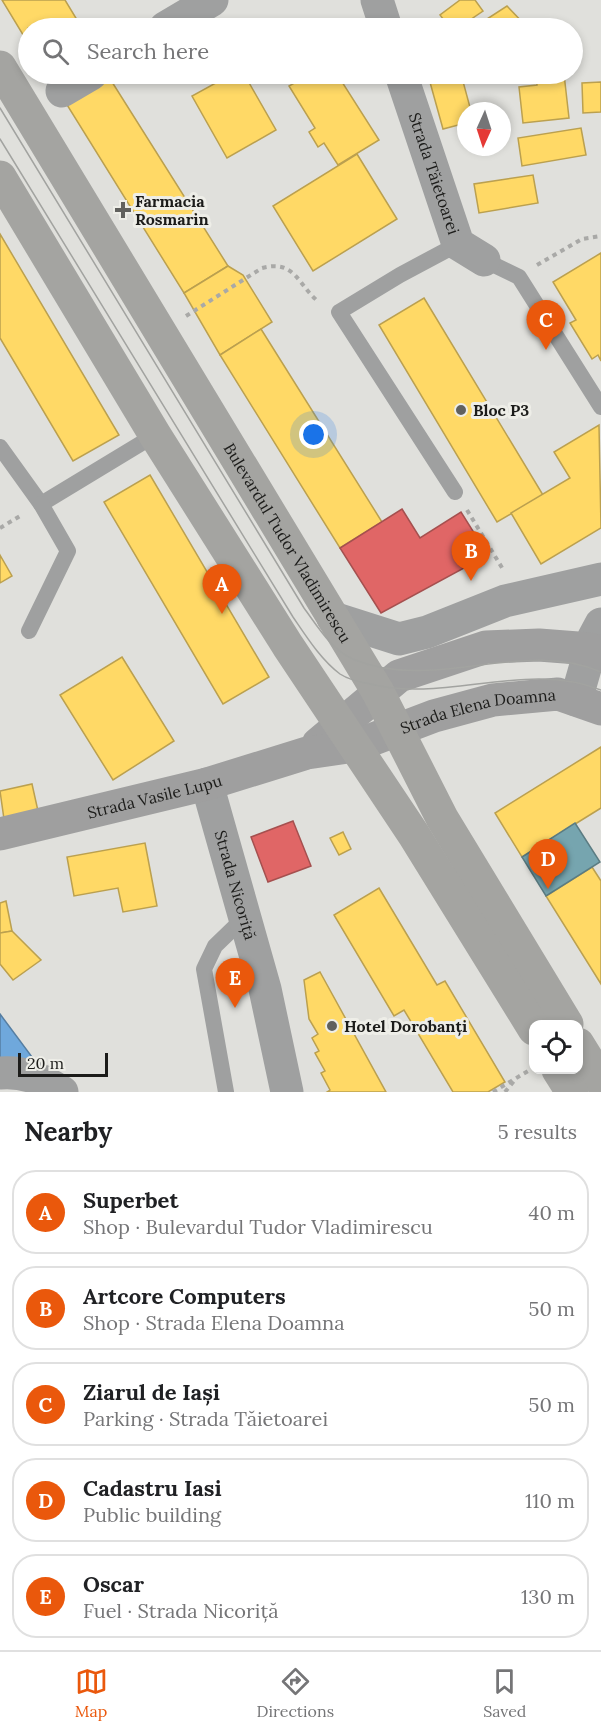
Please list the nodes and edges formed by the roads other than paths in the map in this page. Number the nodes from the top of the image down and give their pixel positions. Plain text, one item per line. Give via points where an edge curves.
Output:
1 (212, 0) edge
2 (377, 0) edge
3 (182, 18) edge
4 (383, 18) edge
5 (0, 67) edge
6 (74, 84) edge
7 (406, 84) edge
8 (62, 91) dead end
9 (0, 177) edge
10 (471, 252) junction
11 (601, 407) edge
12 (156, 435) junction
13 (0, 447) edge
14 (455, 492) road end
15 (41, 504) junction
16 (601, 579) edge
17 (333, 618) junction
18 (29, 631) dead end
19 (598, 642) edge
20 (378, 692) junction
21 (588, 705) edge
22 (398, 729) junction
23 (348, 735) junction
24 (207, 784) junction
25 (0, 834) edge
26 (245, 917) junction
27 (565, 1020) edge
28 (529, 1021) edge
29 (583, 1051) edge
30 (0, 1073) edge
31 (561, 1074) edge
32 (601, 1081) edge
33 (62, 1092) edge
34 (226, 1092) edge
35 (287, 1092) edge
36 (572, 1092) edge

1 - 3 street
2 - 4 street
5 - 17 main road, Bulevardul Tudor Vladimirescu
6 - 8 street
7 - 10 street, Strada Tăietoarei
9 - 12 main road
10 - 11 lane via 519,277
10 - 14 lane via 400,275 339,312
12 - 15 lane
12 - 23 main road
13 - 15 lane
15 - 18 lane via 68,551
16 - 17 street via 505,601 428,632 399,639
17 - 20 main road, Bulevardul Tudor Vladimirescu
19 - 20 main road via 486,647 399,676
19 - 21 street
20 - 22 main road, Bulevardul Tudor Vladimirescu
20 - 23 main road
21 - 22 main road, Strada Elena Doamna via 558,694 493,700
22 - 23 main road, Strada Elena Doamna
22 - 27 main road, Bulevardul Tudor Vladimirescu via 442,818
23 - 24 main road, Strada Vasile Lupu via 307,753
23 - 28 main road
24 - 25 main road, Strada Vasile Lupu
24 - 26 street, Strada Nicoriță
26 - 34 lane via 215,946 204,969
26 - 35 street, Strada Nicoriță
29 - 32 main road
30 - 33 street via 38,1077
31 - 36 main road

